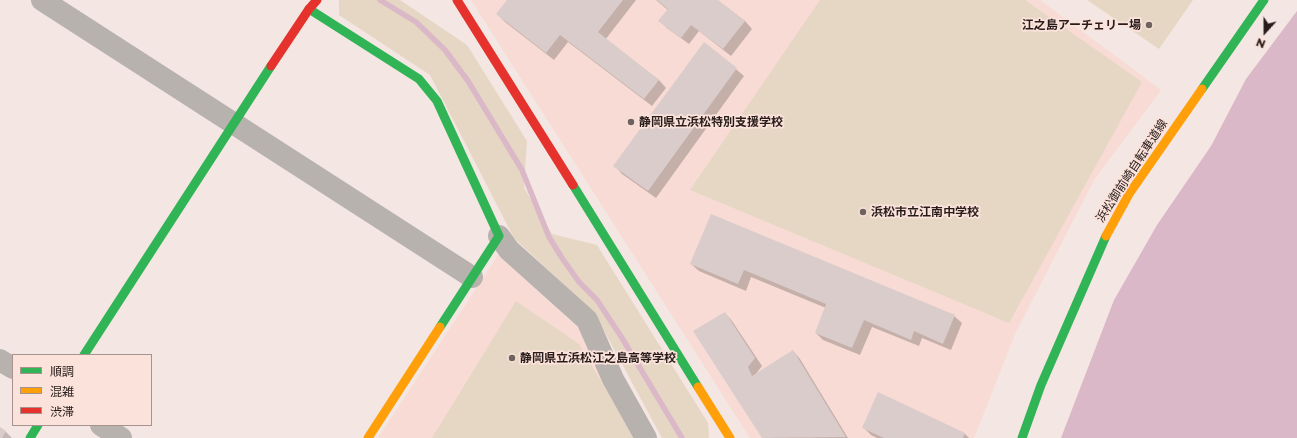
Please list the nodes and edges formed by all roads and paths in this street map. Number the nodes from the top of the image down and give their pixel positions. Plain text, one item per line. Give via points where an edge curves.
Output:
1 (42, 0) edge
2 (318, 0) edge
3 (457, 0) edge
4 (1264, 0) edge
5 (309, 9) junction
6 (233, 123) junction
7 (499, 236) junction
8 (472, 277) junction
9 (85, 354) edge
10 (0, 360) edge
11 (12, 367) edge
12 (37, 426) edge
13 (103, 426) edge
14 (30, 438) edge
15 (121, 438) edge
16 (368, 438) edge
17 (646, 438) edge
18 (730, 438) edge
19 (1022, 438) edge

1 - 6 street
2 - 5 street
3 - 18 street
4 - 19 street, 浜松御前崎自転車道線 via 1155,155 1108,231 1041,385
5 - 6 street
5 - 7 street via 419,79 437,101
6 - 8 street
6 - 9 street
7 - 8 street
7 - 17 street via 509,250 587,320 613,379
8 - 16 street
10 - 11 street
12 - 14 street
13 - 15 street

